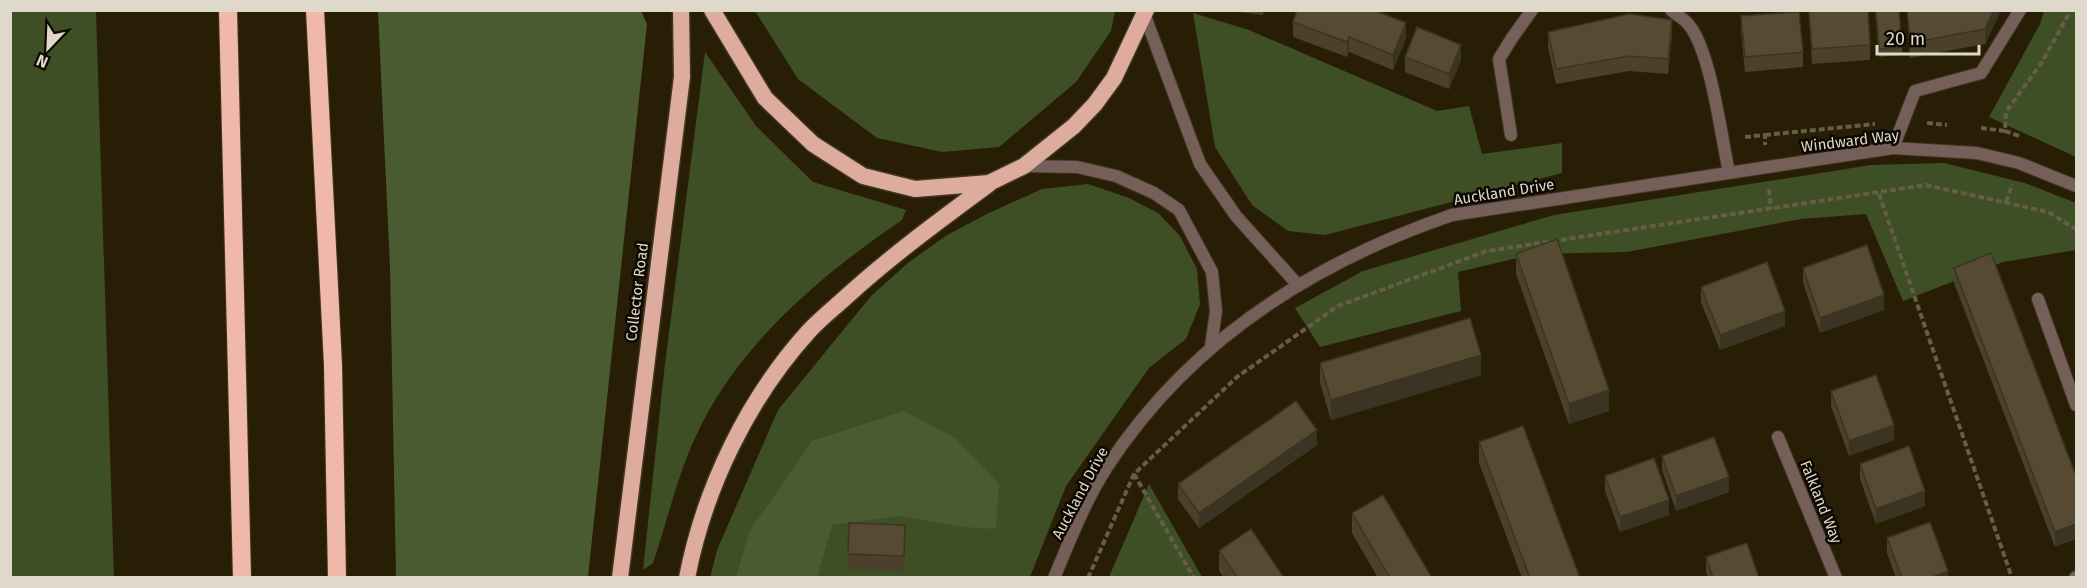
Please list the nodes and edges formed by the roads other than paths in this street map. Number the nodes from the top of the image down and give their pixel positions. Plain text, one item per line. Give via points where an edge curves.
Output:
1 (228, 10) edge
2 (315, 10) edge
3 (681, 10) edge
4 (712, 10) edge
5 (1532, 10) edge
6 (1671, 10) edge
7 (2020, 10) edge
8 (1146, 13) edge
9 (1511, 135) dead end
10 (1893, 148) junction
11 (1024, 166) junction
12 (1729, 172) junction
13 (989, 183) junction
14 (2076, 186) edge
15 (1297, 284) junction
16 (2038, 299) dead end
17 (1211, 346) junction
18 (2076, 405) edge
19 (1778, 437) dead end
20 (242, 578) edge
21 (337, 578) edge
22 (620, 578) edge
23 (687, 578) edge
24 (1054, 578) edge
25 (1836, 578) edge

1 - 20 highway
2 - 21 highway via 333,365
3 - 22 highway, Collector Road via 682,77
4 - 13 highway via 765,98 813,144 863,176 915,189
5 - 9 street via 1499,59
6 - 12 street via 1689,25 1699,46 1714,93
7 - 10 street via 1981,73 1915,91
8 - 11 highway via 1114,78 1095,104
8 - 15 street via 1200,164 1236,216
10 - 12 street, Windward Way
10 - 14 street, Windward Way via 1977,153 2019,163
11 - 13 highway
11 - 17 street via 1077,167 1116,176 1154,193 1179,210 1212,272 1216,311
12 - 15 street, Auckland Drive via 1452,215 1353,253
13 - 23 highway via 888,260 809,330 761,393 715,483
15 - 17 street, Auckland Drive
16 - 18 street
17 - 24 street, Auckland Drive via 1152,409 1106,468
19 - 25 street, Falkland Way

